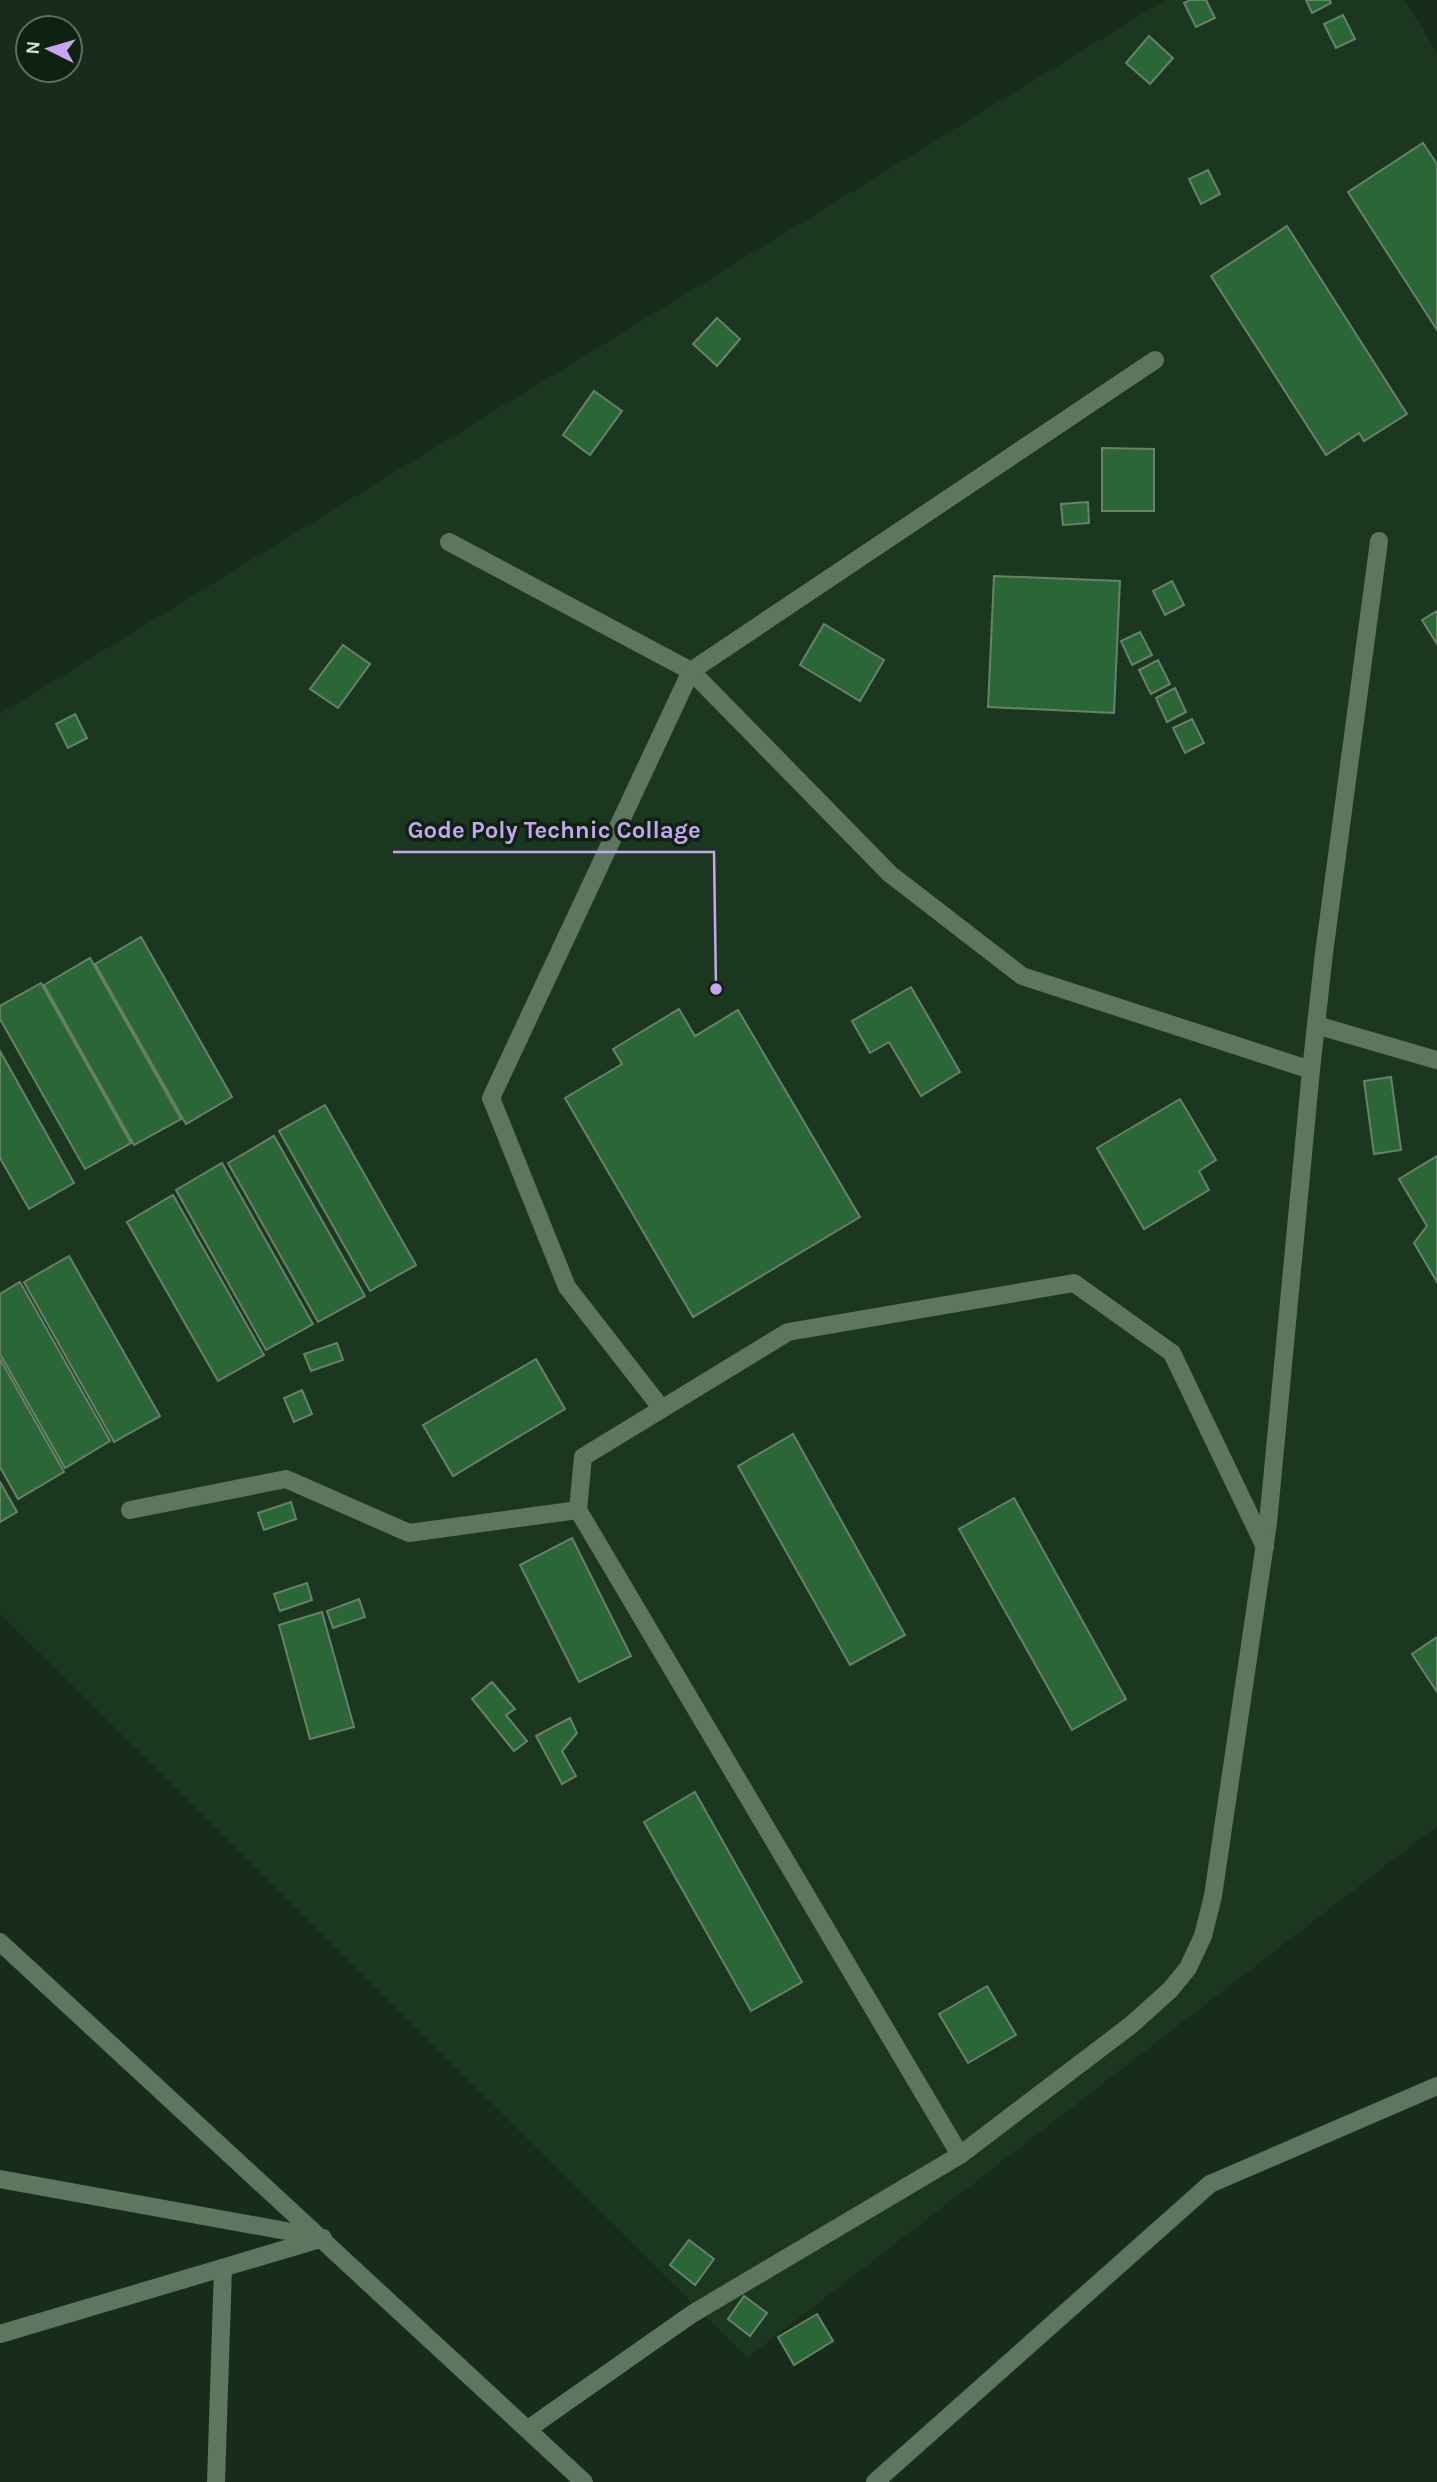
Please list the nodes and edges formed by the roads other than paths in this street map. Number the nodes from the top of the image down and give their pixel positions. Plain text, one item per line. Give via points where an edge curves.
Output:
1 (1155, 359) dead end
2 (1379, 541) dead end
3 (449, 542) dead end
4 (691, 671) junction
5 (1316, 1024) junction
6 (1437, 1060) edge
7 (1311, 1070) junction
8 (662, 1409) junction
9 (130, 1510) dead end
10 (578, 1510) junction
11 (1265, 1547) junction
12 (0, 1942) edge
13 (1437, 2086) edge
14 (960, 2155) junction
15 (0, 2179) edge
16 (323, 2238) junction
17 (223, 2268) junction
18 (0, 2334) edge
19 (528, 2429) junction
20 (216, 2482) edge
21 (584, 2482) edge
22 (875, 2482) edge

1 - 4 street
2 - 5 street
3 - 4 street
4 - 7 street via 890,874 1022,976
4 - 8 street via 491,1098 567,1287
5 - 6 street
5 - 7 street
7 - 11 street
8 - 10 street via 583,1457
8 - 11 street via 788,1332 1074,1283 1172,1353
9 - 10 street via 286,1479 409,1533
10 - 14 street
11 - 14 street via 1213,1896 1203,1936 1188,1968 1131,2025
12 - 16 street
13 - 22 street via 1210,2184
14 - 19 street via 692,2314
15 - 16 street
16 - 17 street
16 - 19 street
17 - 18 street
17 - 20 street
19 - 21 street

